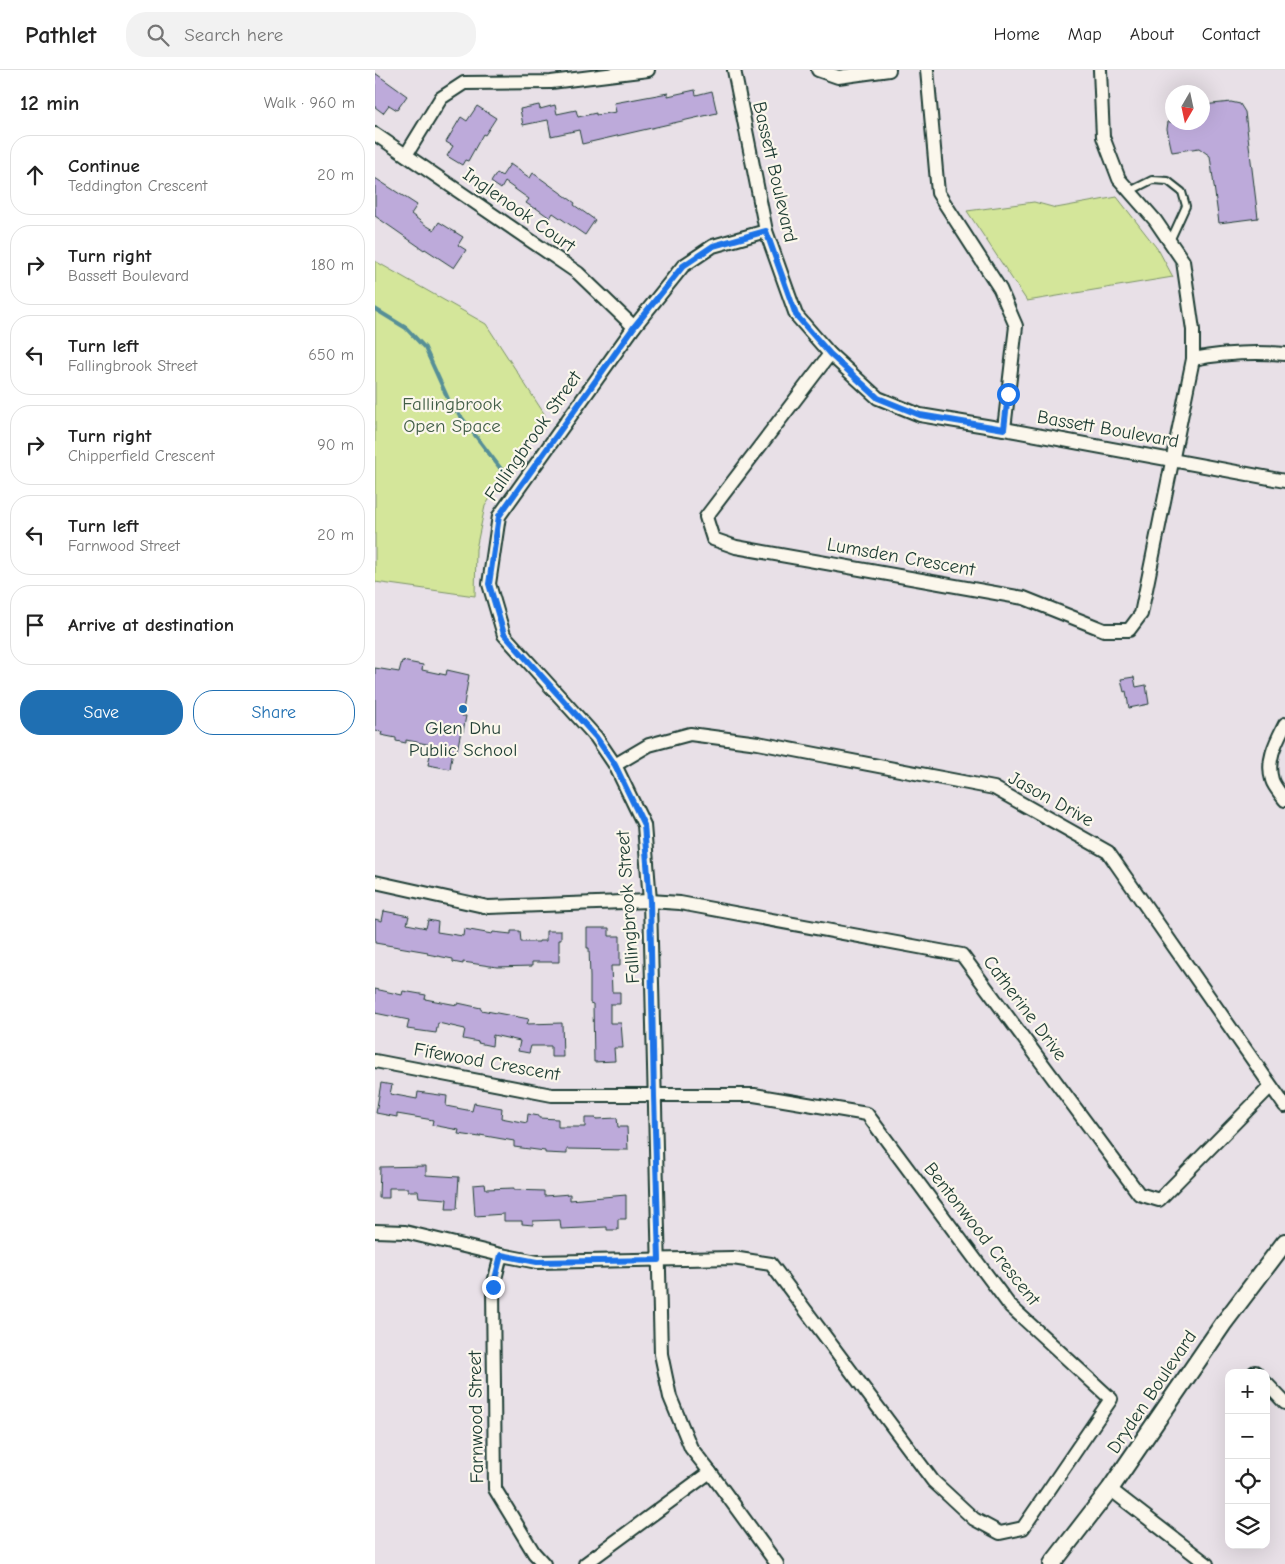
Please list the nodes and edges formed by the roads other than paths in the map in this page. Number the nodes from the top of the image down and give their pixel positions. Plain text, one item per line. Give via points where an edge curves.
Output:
1 (648, 70) edge
2 (734, 70) edge
3 (818, 70) edge
4 (889, 70) edge
5 (927, 70) edge
6 (1100, 70) edge
7 (375, 134) edge
8 (406, 155) junction
9 (1130, 191) junction
10 (766, 231) junction
11 (1170, 241) junction
12 (634, 327) junction
13 (830, 354) junction
14 (1285, 354) edge
15 (1193, 359) junction
16 (1004, 429) junction
17 (1173, 460) junction
18 (1285, 481) edge
19 (1285, 724) edge
20 (615, 765) junction
21 (1285, 800) edge
22 (375, 882) edge
23 (650, 901) junction
24 (375, 1061) edge
25 (1270, 1087) junction
26 (654, 1096) junction
27 (1285, 1106) edge
28 (375, 1231) edge
29 (1285, 1242) edge
30 (501, 1255) junction
31 (659, 1260) junction
32 (1270, 1387) edge
33 (1285, 1402) edge
34 (711, 1472) junction
35 (1109, 1489) junction
36 (544, 1564) edge
37 (585, 1564) edge
38 (777, 1564) edge
39 (1052, 1564) edge
40 (1207, 1564) edge

1 - 8 street via 551,82 465,83 441,98
2 - 10 street, Bassett Boulevard
3 - 4 street via 838,77
5 - 16 street via 938,193 1000,289 1016,326
6 - 9 street via 1103,137 1119,180
7 - 8 street, Inglenook Court
8 - 12 street, Inglenook Court via 578,273
9 - 11 street
9 - 11 lane via 1152,180 1168,181 1182,192 1186,206
10 - 12 street, Fallingbrook Street via 713,246 683,266
10 - 13 street, Bassett Boulevard via 796,315
11 - 15 street via 1183,261 1193,330
12 - 20 street, Fallingbrook Street via 499,516 489,584 504,634 596,737
13 - 16 street, Bassett Boulevard via 878,398 920,415
13 - 17 street, Lumsden Crescent via 706,517 713,539 736,547 1024,598 1104,630 1129,630 1141,614
14 - 15 street via 1262,352
15 - 17 street
16 - 17 street, Bassett Boulevard
17 - 18 street, Bassett Boulevard
19 - 21 street via 1269,766 1272,782
20 - 23 street, Fallingbrook Street via 644,825
20 - 25 street, Jason Drive via 649,745 691,734 758,743 994,788 1108,852
22 - 23 street via 488,907
23 - 25 street, Catherine Drive via 680,903 962,955 1139,1194 1159,1200
23 - 26 street, Fallingbrook Street
24 - 26 street, Fifewood Crescent via 553,1096
25 - 27 street, Jason Drive
26 - 31 street, Fallingbrook Street
26 - 31 street, Bentonwood Crescent via 754,1095 867,1114 1010,1306 1111,1400 1023,1528 1000,1533 974,1519 933,1481 771,1264 733,1258
28 - 30 street via 405,1232
29 - 35 street, Dryden Boulevard via 1223,1324
30 - 31 street via 537,1262
30 - 36 street, Farnwood Street via 493,1287 495,1489
31 - 34 street, Fallingbrook Street via 661,1354 670,1397 691,1448
32 - 33 street
34 - 37 street
34 - 38 street, Fallingbrook Street
35 - 39 street, Dryden Boulevard
35 - 40 street

